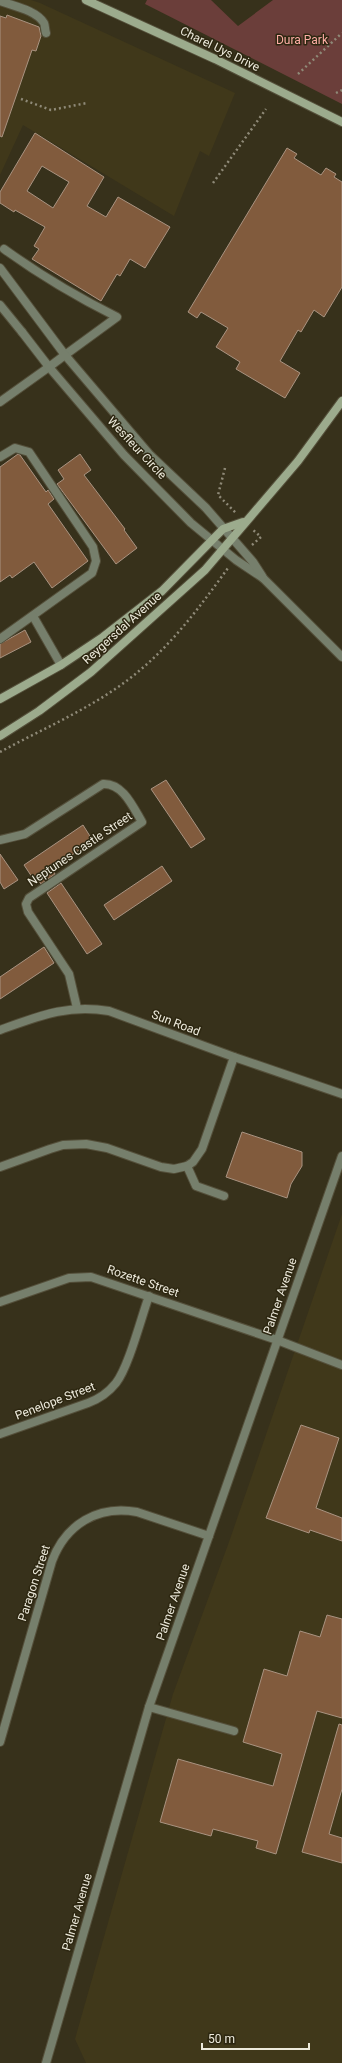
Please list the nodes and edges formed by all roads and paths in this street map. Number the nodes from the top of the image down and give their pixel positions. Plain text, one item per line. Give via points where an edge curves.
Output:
1 (86, 0) edge
2 (0, 1) edge
3 (46, 32) dead end
4 (342, 33) edge
5 (298, 74) dead end
6 (342, 90) edge
7 (336, 93) dead end
8 (21, 99) dead end
9 (87, 103) dead end
10 (266, 109) dead end
11 (342, 122) edge
12 (213, 183) dead end
13 (4, 249) dead end
14 (0, 268) edge
15 (0, 305) edge
16 (66, 355) junction
17 (49, 367) junction
18 (342, 401) edge
19 (0, 402) edge
20 (0, 457) edge
21 (225, 468) dead end
22 (244, 521) junction
23 (224, 529) junction
24 (231, 538) junction
25 (212, 541) junction
26 (222, 549) junction
27 (244, 553) junction
28 (236, 560) junction
29 (263, 578) junction
30 (33, 616) junction
31 (0, 639) edge
32 (342, 657) edge
33 (61, 665) junction
34 (0, 699) edge
35 (0, 736) edge
36 (0, 752) edge
37 (0, 840) edge
38 (77, 1008) junction
39 (0, 1030) edge
40 (234, 1057) junction
41 (342, 1094) edge
42 (342, 1156) edge
43 (186, 1166) junction
44 (0, 1167) edge
45 (224, 1196) dead end
46 (149, 1296) junction
47 (0, 1302) edge
48 (277, 1340) junction
49 (342, 1365) edge
50 (0, 1434) edge
51 (209, 1536) junction
52 (149, 1707) junction
53 (234, 1731) dead end
54 (0, 1742) edge
55 (46, 2063) edge

1 - 11 main road, Charel Uys Drive via 215,59
2 - 3 street via 26,10 37,17 44,23
4 - 5 path
6 - 7 path
8 - 9 path via 51,110
10 - 12 path
13 - 16 street via 73,295 116,317
14 - 16 street, Wesfleur Circle
15 - 17 street, Wesfleur Circle
16 - 17 street
16 - 23 street, Wesfleur Circle via 150,455 206,508
17 - 19 street
17 - 25 street, Wesfleur Circle via 124,456
18 - 22 main road, Reygersdal Avenue via 298,460
20 - 30 street via 15,448 29,452 85,533 96,554 95,569 92,573
21 - 22 path via 218,495
22 - 23 main road, Reygersdal Avenue
22 - 24 main road, Reygersdal Avenue
22 - 27 path via 261,537
23 - 24 street, Wesfleur Circle
23 - 25 main road, Reygersdal Avenue
24 - 26 main road, Reygersdal Avenue
24 - 27 street, Wesfleur Circle
25 - 26 street, Wesfleur Circle
25 - 33 main road, Reygersdal Avenue via 150,601
26 - 28 street, Wesfleur Circle
26 - 35 main road, Reygersdal Avenue via 205,570 116,651 66,692
27 - 29 street, Wesfleur Circle via 254,562
28 - 29 street, Wesfleur Circle
28 - 36 path via 174,637 138,672 86,706
29 - 32 street
30 - 31 street
30 - 33 street
33 - 34 main road, Reygersdal Avenue
37 - 38 street, Neptunes Castle Street via 25,834 103,784 114,785 121,790 142,822 29,898 26,904 28,912 69,974
38 - 39 street, Sun Road via 42,1014
38 - 40 street, Sun Road via 93,1008 114,1013
40 - 41 street, Sun Road
40 - 43 street via 202,1149 193,1162
42 - 48 street, Palmer Avenue
43 - 44 street via 168,1169 107,1148 76,1144 50,1149
43 - 45 street via 196,1186
46 - 47 street, Rozette Street via 102,1279 80,1277 58,1281
46 - 48 street, Rozette Street
46 - 50 street, Penelope Street via 121,1375 111,1389 88,1403
48 - 49 street, Rozette Street
48 - 51 street, Palmer Avenue
51 - 52 street, Palmer Avenue
51 - 54 street, Paragon Street via 127,1510 95,1514 68,1533 52,1561
52 - 53 street
52 - 55 street, Palmer Avenue

